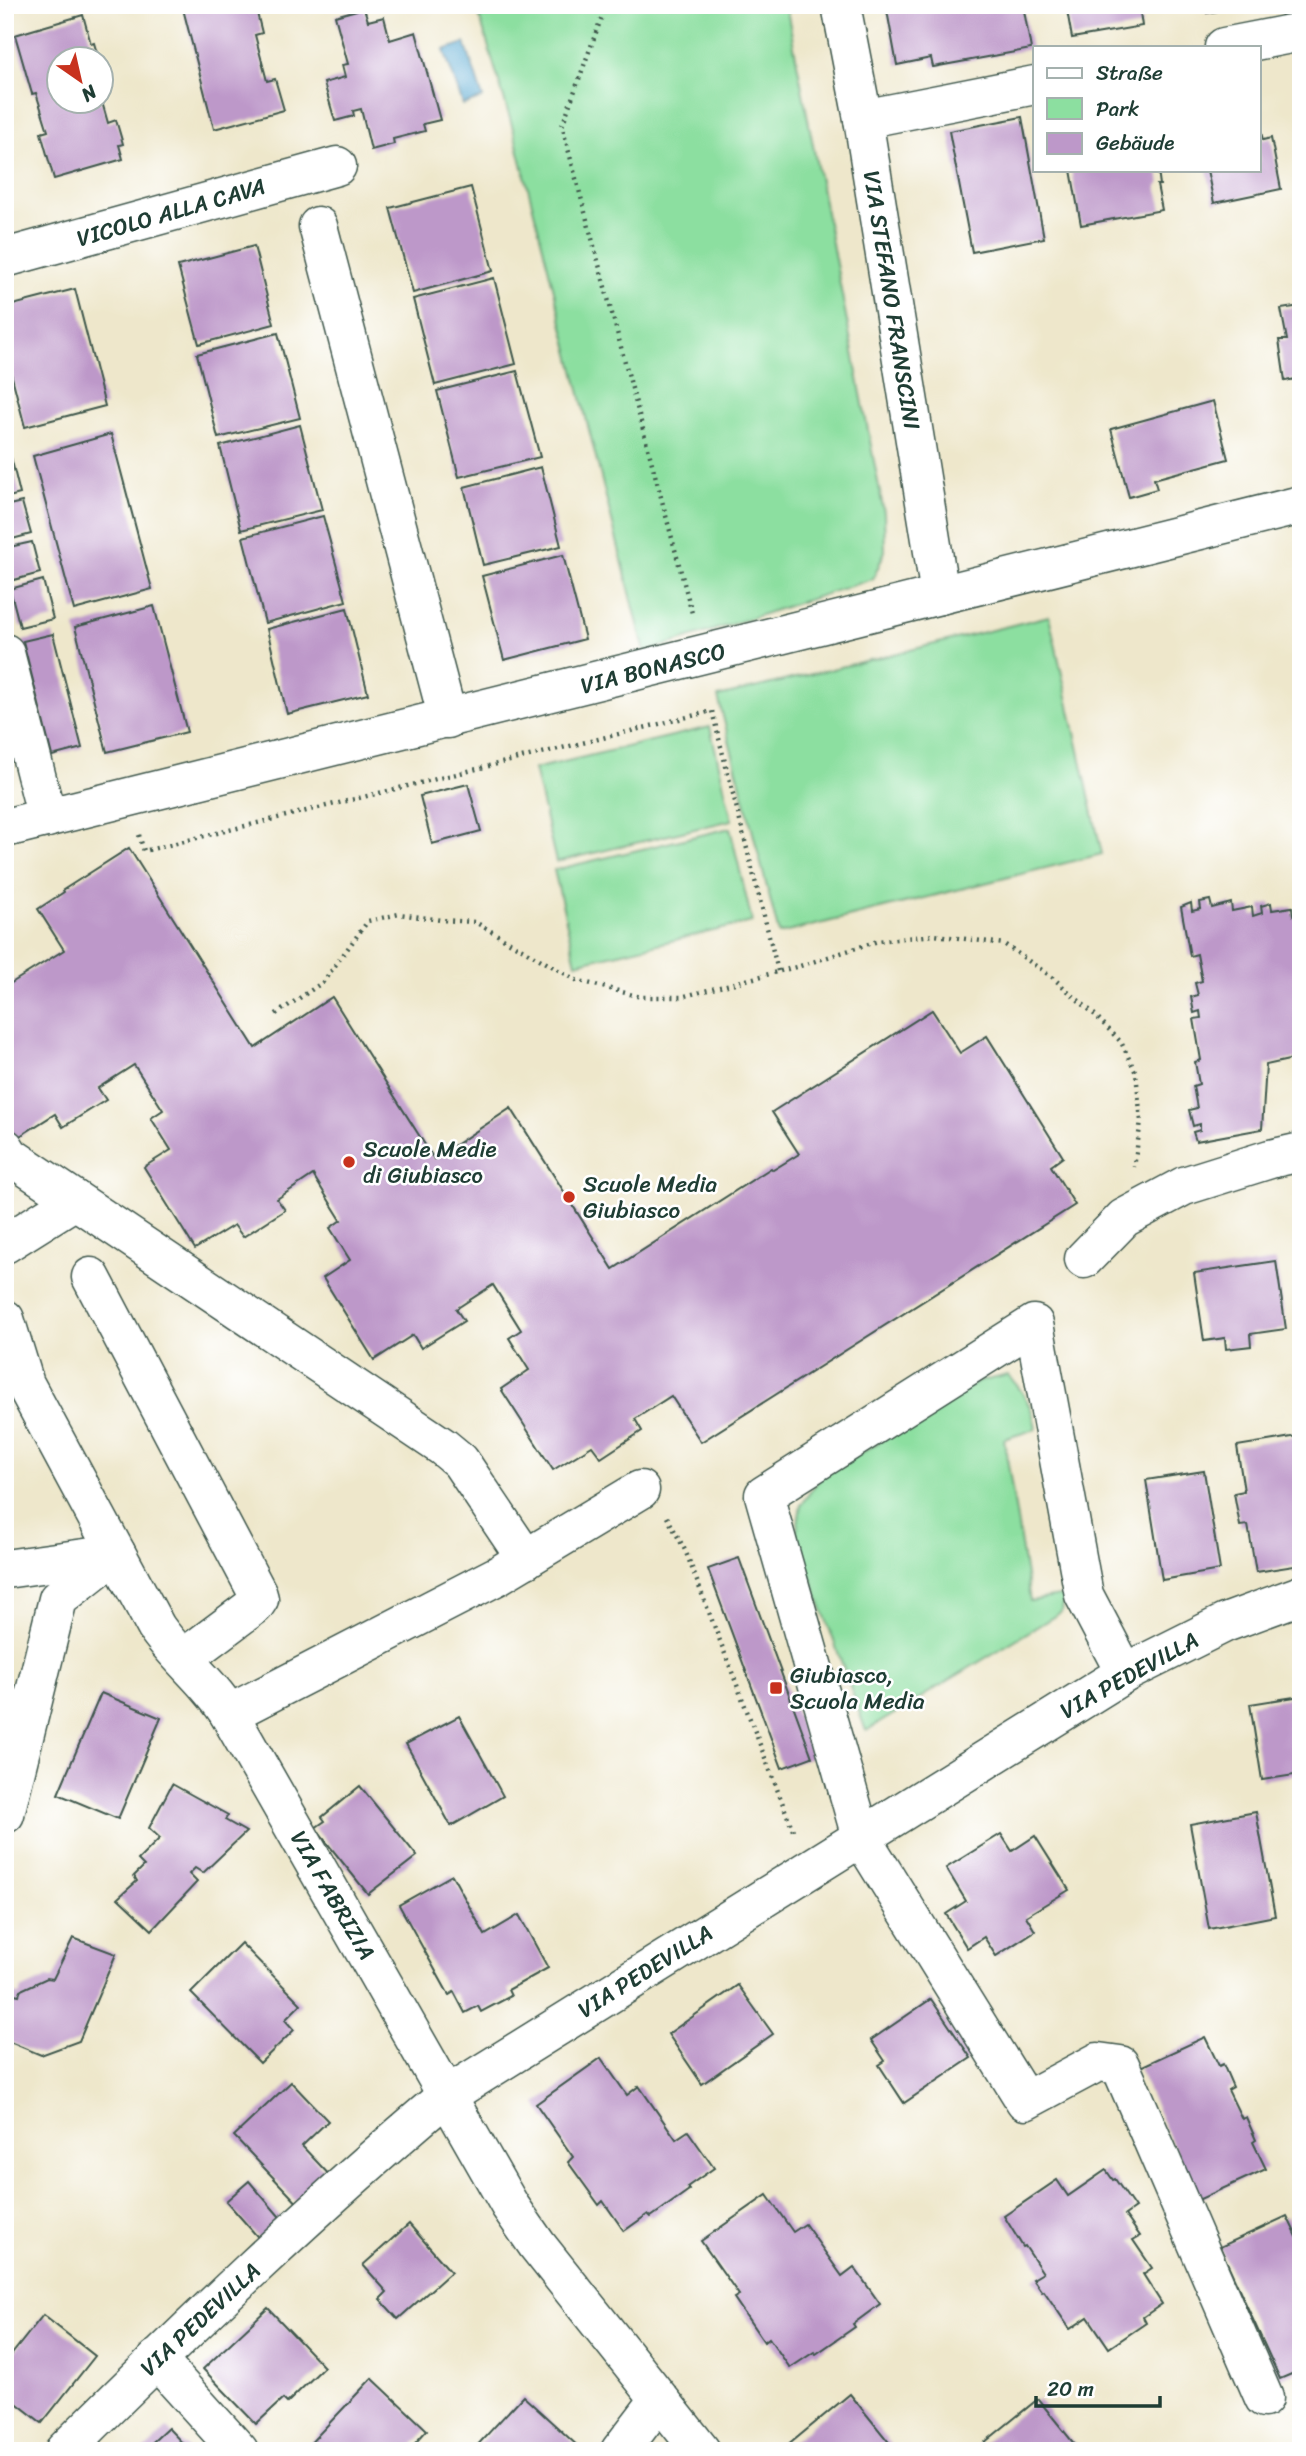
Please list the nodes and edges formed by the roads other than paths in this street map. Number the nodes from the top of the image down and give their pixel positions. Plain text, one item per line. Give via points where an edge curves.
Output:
1 (841, 5) edge
2 (1301, 32) edge
3 (1229, 46) edge
4 (1033, 85) edge
5 (863, 119) junction
6 (337, 166) dead end
7 (318, 226) dead end
8 (5, 258) edge
9 (1301, 505) edge
10 (940, 595) junction
11 (5, 653) edge
12 (448, 719) junction
13 (47, 818) junction
14 (5, 828) edge
15 (5, 1148) edge
16 (1301, 1152) edge
17 (75, 1200) junction
18 (5, 1244) edge
19 (1084, 1259) dead end
20 (91, 1277) dead end
21 (5, 1319) edge
22 (640, 1490) road end
23 (116, 1553) junction
24 (526, 1559) junction
25 (5, 1569) edge
26 (1301, 1595) edge
27 (184, 1658) junction
28 (1125, 1673) junction
29 (229, 1714) junction
30 (5, 1814) edge
31 (861, 1837) junction
32 (446, 2096) junction
33 (156, 2360) junction
34 (1265, 2398) dead end
35 (659, 2400) junction
36 (64, 2451) edge
37 (239, 2451) edge
38 (620, 2451) edge
39 (701, 2451) edge

1 - 5 street, VIA STEFANO FRANSCINI
2 - 3 street
4 - 5 street
5 - 10 street, VIA STEFANO FRANSCINI
6 - 8 street, VICOLO ALLA CAVA
7 - 12 street
9 - 10 street, VIA BONASCO
10 - 12 street, VIA BONASCO
11 - 13 street
12 - 13 street, VIA BONASCO
13 - 14 street, VIA BONASCO
15 - 17 street
16 - 19 street via 1184,1186 1124,1218
17 - 18 street
17 - 24 street via 443,1447 460,1461
20 - 27 street via 257,1591 255,1605
21 - 23 street, VIA FABRIZIA via 25,1384
22 - 24 street
23 - 25 street
23 - 27 street, VIA FABRIZIA via 156,1627
23 - 30 street via 58,1600
24 - 29 street
26 - 28 street, VIA PEDEVILLA via 1225,1623
27 - 29 street, VIA FABRIZIA
28 - 31 street, VIA PEDEVILLA
28 - 31 street via 1084,1595 1034,1324 764,1494
29 - 32 street, VIA FABRIZIA
31 - 32 street, VIA PEDEVILLA
31 - 34 street via 1026,2101 1098,2062 1120,2065
32 - 33 street, VIA PEDEVILLA via 362,2167
32 - 35 street, VIA FABRIZIA via 537,2245
33 - 36 street, VIA PEDEVILLA
33 - 37 street
35 - 38 street
35 - 39 street, VIA FABRIZIA

